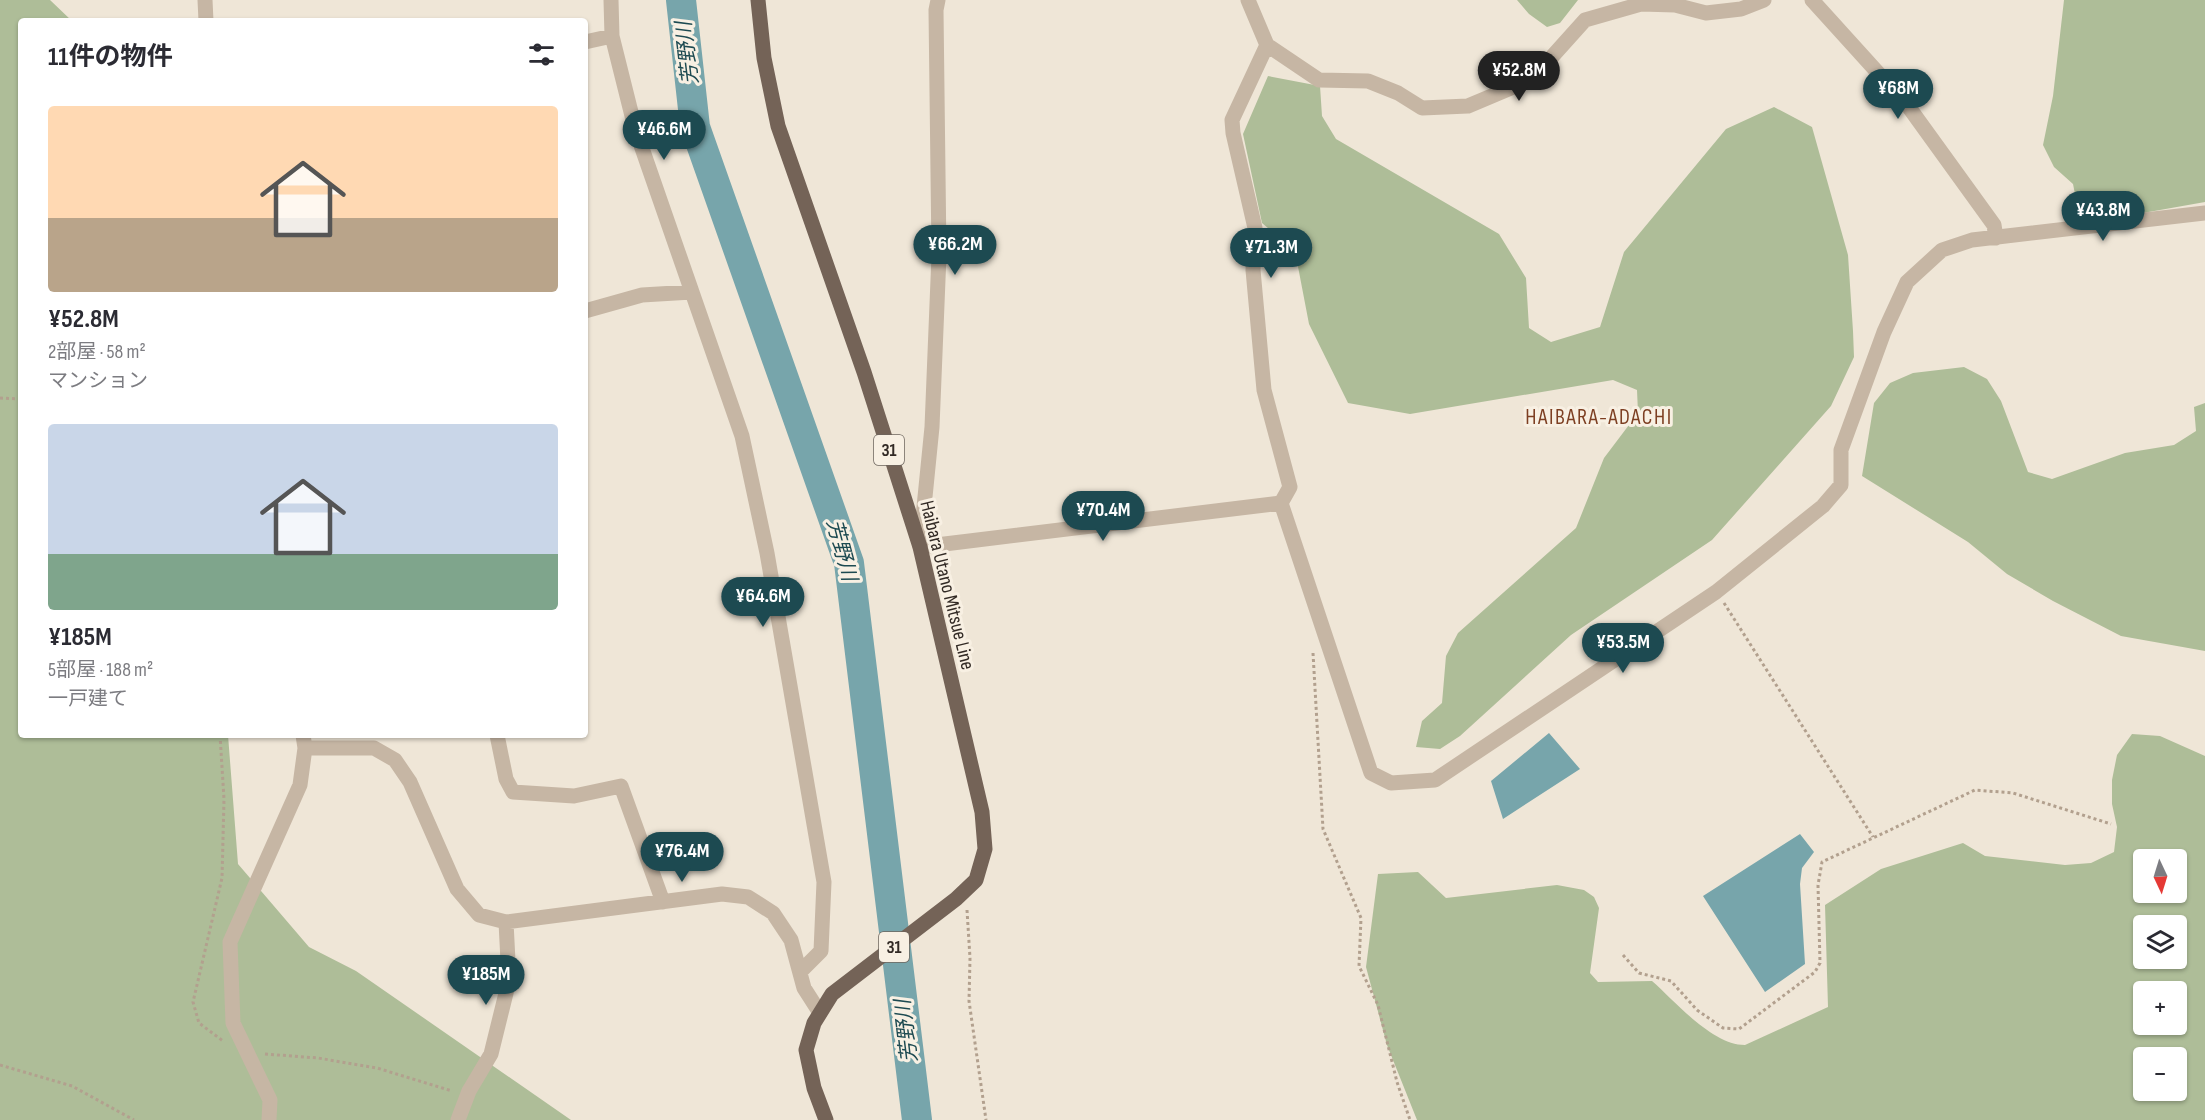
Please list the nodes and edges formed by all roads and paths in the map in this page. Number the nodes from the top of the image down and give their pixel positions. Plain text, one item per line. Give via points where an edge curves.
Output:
1 (205, 0) edge
2 (611, 0) edge
3 (758, 0) edge
4 (938, 0) edge
5 (1248, 0) edge
6 (1764, 0) edge
7 (1812, 0) edge
8 (206, 18) edge
9 (612, 36) junction
10 (588, 41) edge
11 (1267, 45) junction
12 (2205, 213) edge
13 (1996, 238) junction
14 (692, 292) junction
15 (588, 310) edge
16 (0, 398) edge
17 (18, 399) edge
18 (1281, 503) junction
19 (920, 547) junction
20 (1716, 592) junction
21 (1312, 644) dead end
22 (220, 738) edge
23 (498, 738) edge
24 (304, 742) edge
25 (2111, 824) dead end
26 (1873, 837) junction
27 (961, 895) junction
28 (663, 902) junction
29 (506, 922) junction
30 (1623, 955) dead end
31 (800, 972) junction
32 (820, 1013) junction
33 (224, 1042) dead end
34 (248, 1053) junction
35 (0, 1065) edge
36 (469, 1091) junction
37 (134, 1120) edge
38 (269, 1120) edge
39 (458, 1120) edge
40 (826, 1120) edge
41 (986, 1120) edge
42 (1410, 1120) edge

1 - 8 street
2 - 9 street
3 - 19 main road, Haibara Utano Mitsue Line / 31 via 764,58 778,126
4 - 19 street via 939,255 932,428
5 - 11 street
6 - 11 street via 1741,9 1706,13 1675,5 1641,4 1585,20 1532,79 1468,106 1422,108 1368,81 1319,80
7 - 13 street via 1908,106 1994,225
9 - 10 street
9 - 14 street via 635,128
11 - 18 street via 1232,120 1255,228 1253,270 1264,390 1290,487
12 - 13 street
13 - 20 street via 1972,240 1942,250 1907,282 1884,332 1841,450 1841,485 1823,506
14 - 15 street via 642,295
14 - 31 street via 742,436 767,553 824,882 821,951
16 - 17 path
18 - 19 street
18 - 20 street via 1371,773 1391,783 1435,780
19 - 27 main road, Haibara Utano Mitsue Line / 31 via 982,812 985,849 976,880
20 - 26 path
21 - 42 path via 1323,829 1361,918 1359,966 1378,1005
22 - 33 path via 224,799 222,878 193,1002 199,1023
23 - 28 street via 506,779 513,792 574,796 621,786
24 - 29 street via 374,748 395,760 410,782 457,889 479,915
24 - 34 street via 300,785 230,942 233,1023
25 - 26 path via 2013,793 1975,790
26 - 30 path via 1822,862 1818,885 1820,963 1815,972 1739,1029 1723,1028 1697,1010 1671,981 1639,973
27 - 32 main road, Haibara Utano Mitsue Line / 31 via 832,994
27 - 41 path via 970,958 969,1001
28 - 29 street
28 - 31 street via 722,894 748,897 773,913 791,940
29 - 36 street via 509,981 491,1054
31 - 32 street via 804,988
32 - 40 main road, Haibara Utano Mitsue Line / 31 via 806,1050
34 - 36 path via 318,1058 377,1068 453,1091
34 - 38 street via 270,1100
35 - 37 path via 72,1086
36 - 39 street

